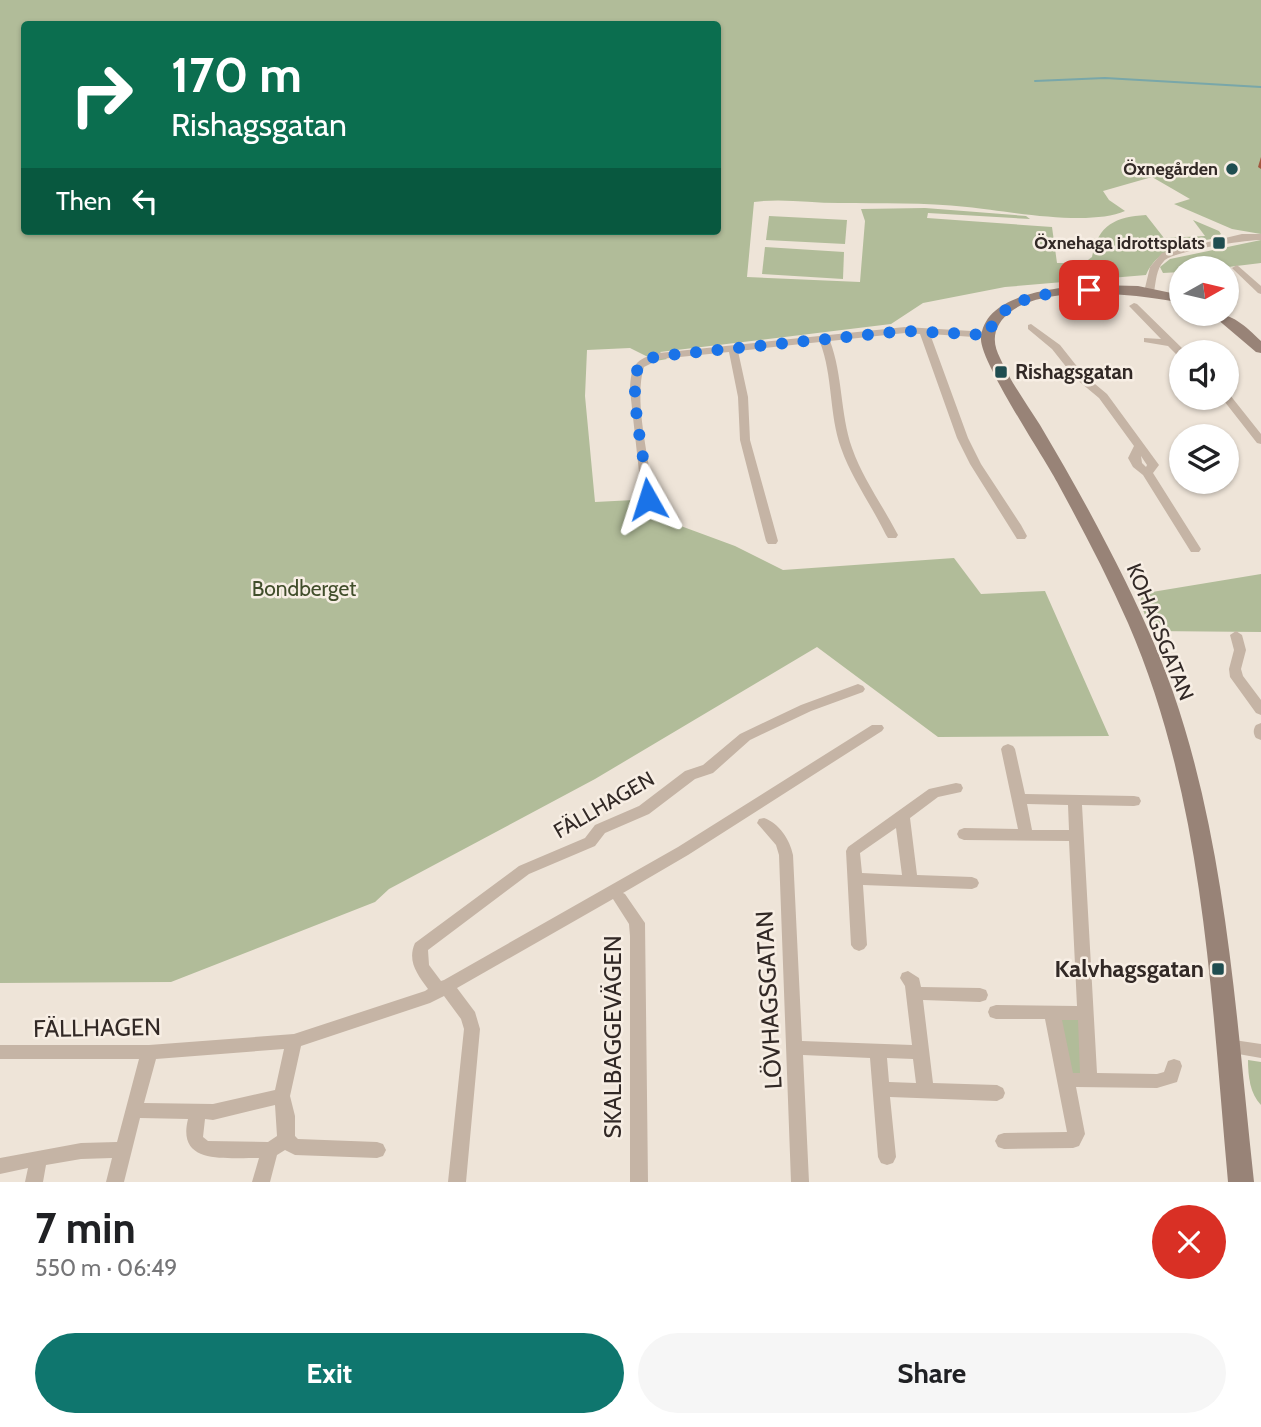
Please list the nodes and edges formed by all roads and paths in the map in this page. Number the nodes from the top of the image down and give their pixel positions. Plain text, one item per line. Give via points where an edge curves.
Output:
1 (1261, 237) edge
2 (1239, 270) edge
3 (1261, 291) edge
4 (1149, 292) junction
5 (1169, 296) edge
6 (1133, 306) dead end
7 (1236, 326) edge
8 (1031, 327) dead end
9 (923, 331) junction
10 (988, 335) junction
11 (824, 339) junction
12 (1148, 340) dead end
13 (1169, 341) edge
14 (1169, 343) edge
15 (733, 349) junction
16 (1261, 349) edge
17 (1236, 410) edge
18 (1261, 441) edge
19 (1139, 447) joint
20 (1147, 473) joint
21 (648, 499) dead end
22 (892, 535) dead end
23 (1021, 536) dead end
24 (772, 541) dead end
25 (1195, 549) dead end
26 (1236, 635) dead end
27 (858, 689) dead end
28 (1261, 710) edge
29 (877, 728) dead end
30 (1261, 728) edge
31 (1261, 735) edge
32 (1008, 749) dead end
33 (956, 788) dead end
34 (1018, 799) junction
35 (1075, 800) junction
36 (1134, 801) dead end
37 (902, 815) junction
38 (764, 823) dead end
39 (964, 834) dead end
40 (1026, 835) junction
41 (1076, 836) junction
42 (854, 879) junction
43 (910, 881) junction
44 (972, 883) dead end
45 (620, 898) dead end
46 (859, 945) dead end
47 (442, 988) junction
48 (980, 995) dead end
49 (996, 1012) dead end
50 (1052, 1013) junction
51 (1085, 1013) junction
52 (294, 1041) junction
53 (1227, 1046) junction
54 (796, 1048) junction
55 (878, 1050) junction
56 (1261, 1051) edge
57 (0, 1052) edge
58 (149, 1052) junction
59 (920, 1052) junction
60 (1174, 1066) dead end
61 (1066, 1080) junction
62 (1089, 1080) junction
63 (881, 1089) junction
64 (925, 1091) junction
65 (997, 1093) dead end
66 (282, 1096) junction
67 (134, 1110) junction
68 (198, 1113) junction
69 (1004, 1140) dead end
70 (278, 1145) junction
71 (124, 1150) junction
72 (377, 1150) dead end
73 (887, 1157) dead end
74 (39, 1158) junction
75 (0, 1166) edge
76 (34, 1182) edge
77 (115, 1182) edge
78 (261, 1182) edge
79 (457, 1182) edge
80 (639, 1182) edge
81 (800, 1182) edge
82 (1241, 1182) edge

1 - 4 street via 1242,237 1165,255 1154,269
2 - 3 street
4 - 5 street
4 - 10 street via 1112,289 1040,295 997,317
6 - 13 street
7 - 16 street
8 - 19 street via 1103,396
9 - 10 street
9 - 11 street
9 - 23 street via 945,399 971,454
10 - 53 street, KOHAGSGATAN via 989,349 1006,382 1096,538 1159,682 1201,837
11 - 15 street
11 - 22 street via 846,445
12 - 14 street
15 - 21 street via 659,356 640,366 637,408
15 - 24 street via 743,397 745,440
17 - 18 street
19 - 20 street via 1134,458
20 - 25 street
26 - 28 street via 1240,650 1237,677
27 - 47 street, FÄLLHAGEN via 745,737 708,769 690,775 644,810 600,829 590,842 524,870 421,947 421,967
29 - 47 street, FÄLLHAGEN via 683,851
30 - 31 street
32 - 34 street
33 - 37 street via 938,791
34 - 35 street
34 - 40 street
35 - 36 street
35 - 41 street
37 - 42 street via 855,848
37 - 43 street
38 - 54 street, LÖVHAGSGATAN via 783,843 786,855
39 - 40 street
40 - 41 street
41 - 51 street
42 - 43 street
42 - 46 street
43 - 44 street
45 - 80 street, SKALBAGGEVÄGEN via 637,923 638,936
47 - 52 street, FÄLLHAGEN
47 - 79 street via 469,1017 472,1029
48 - 59 street via 911,986
49 - 50 street
50 - 51 street
50 - 61 street
51 - 62 street
52 - 58 street, FÄLLHAGEN
52 - 66 street
53 - 56 street
53 - 82 street, KOHAGSGATAN
54 - 55 street
54 - 81 street, LÖVHAGSGATAN
55 - 59 street
55 - 63 street
57 - 58 street, FÄLLHAGEN
58 - 67 street
59 - 64 street
60 - 62 street via 1171,1077 1157,1081
61 - 62 street
61 - 69 street via 1076,1134 1073,1140
63 - 64 street
63 - 73 street
64 - 65 street
66 - 68 street
66 - 70 street via 286,1116
67 - 68 street
67 - 71 street
68 - 70 street via 193,1133 198,1146 205,1149
70 - 72 street
70 - 78 street
71 - 74 street
71 - 77 street
74 - 75 street
74 - 76 street

